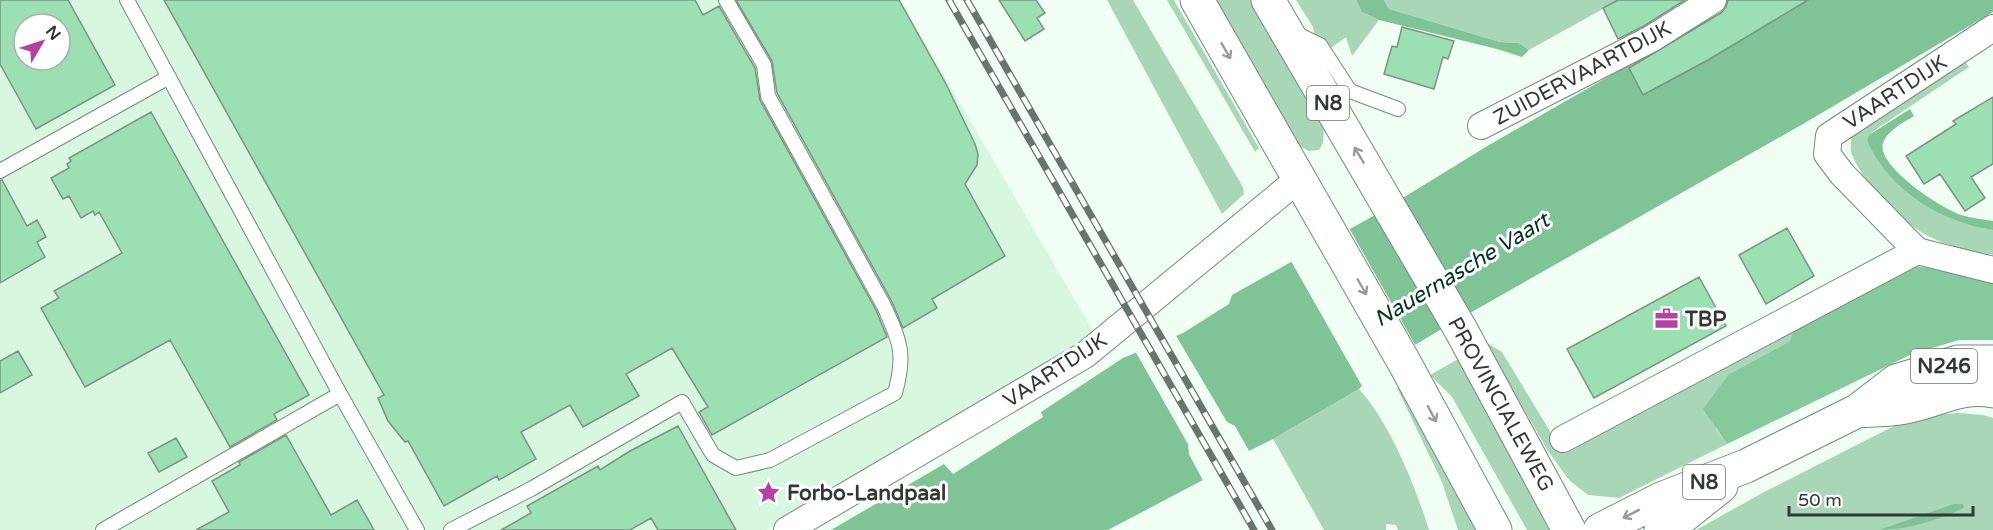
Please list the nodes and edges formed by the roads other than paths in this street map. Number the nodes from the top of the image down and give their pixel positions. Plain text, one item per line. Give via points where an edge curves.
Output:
1 (127, 0) edge
2 (726, 0) edge
3 (1197, 0) edge
4 (1268, 0) edge
5 (1713, 0) edge
6 (1284, 27) junction
7 (1993, 28) edge
8 (169, 77) junction
9 (1398, 109) dead end
10 (1481, 126) dead end
11 (0, 171) edge
12 (1300, 178) junction
13 (1917, 251) junction
14 (1993, 270) edge
15 (1993, 362) edge
16 (1993, 391) edge
17 (340, 394) junction
18 (1857, 411) junction
19 (1563, 439) dead end
20 (1746, 466) junction
21 (103, 530) edge
22 (417, 530) edge
23 (451, 530) edge
24 (787, 530) edge
25 (1495, 530) edge
26 (1569, 530) edge
27 (1600, 530) edge
28 (1661, 530) edge

1 - 8 lane
2 - 23 lane via 764,65 768,96 900,340 901,370 895,393 770,460 736,468 713,455 682,402
3 -> 12 main road
4 - 6 main road, PROVINCIALEWEG / N8
5 - 10 street, ZUIDERVAARTDIJK via 1651,39
6 - 9 lane via 1320,45 1350,91
26 -> 6 main road, PROVINCIALEWEG / N8 via 1461,330
7 - 13 street, VAARTDIJK via 1829,136 1827,154 1842,174
8 - 11 lane
8 - 17 lane
12 - 24 street, VAARTDIJK via 1085,355
12 -> 25 main road
13 - 14 street
13 - 19 street
15 - 18 main road, N246 via 1958,362 1896,381
16 - 18 main road, N8 via 1963,391 1906,407
17 - 21 lane
17 - 22 lane
18 - 20 main road, N8
20 -> 27 main road, N8 via 1661,499
20 - 28 main road, N8

